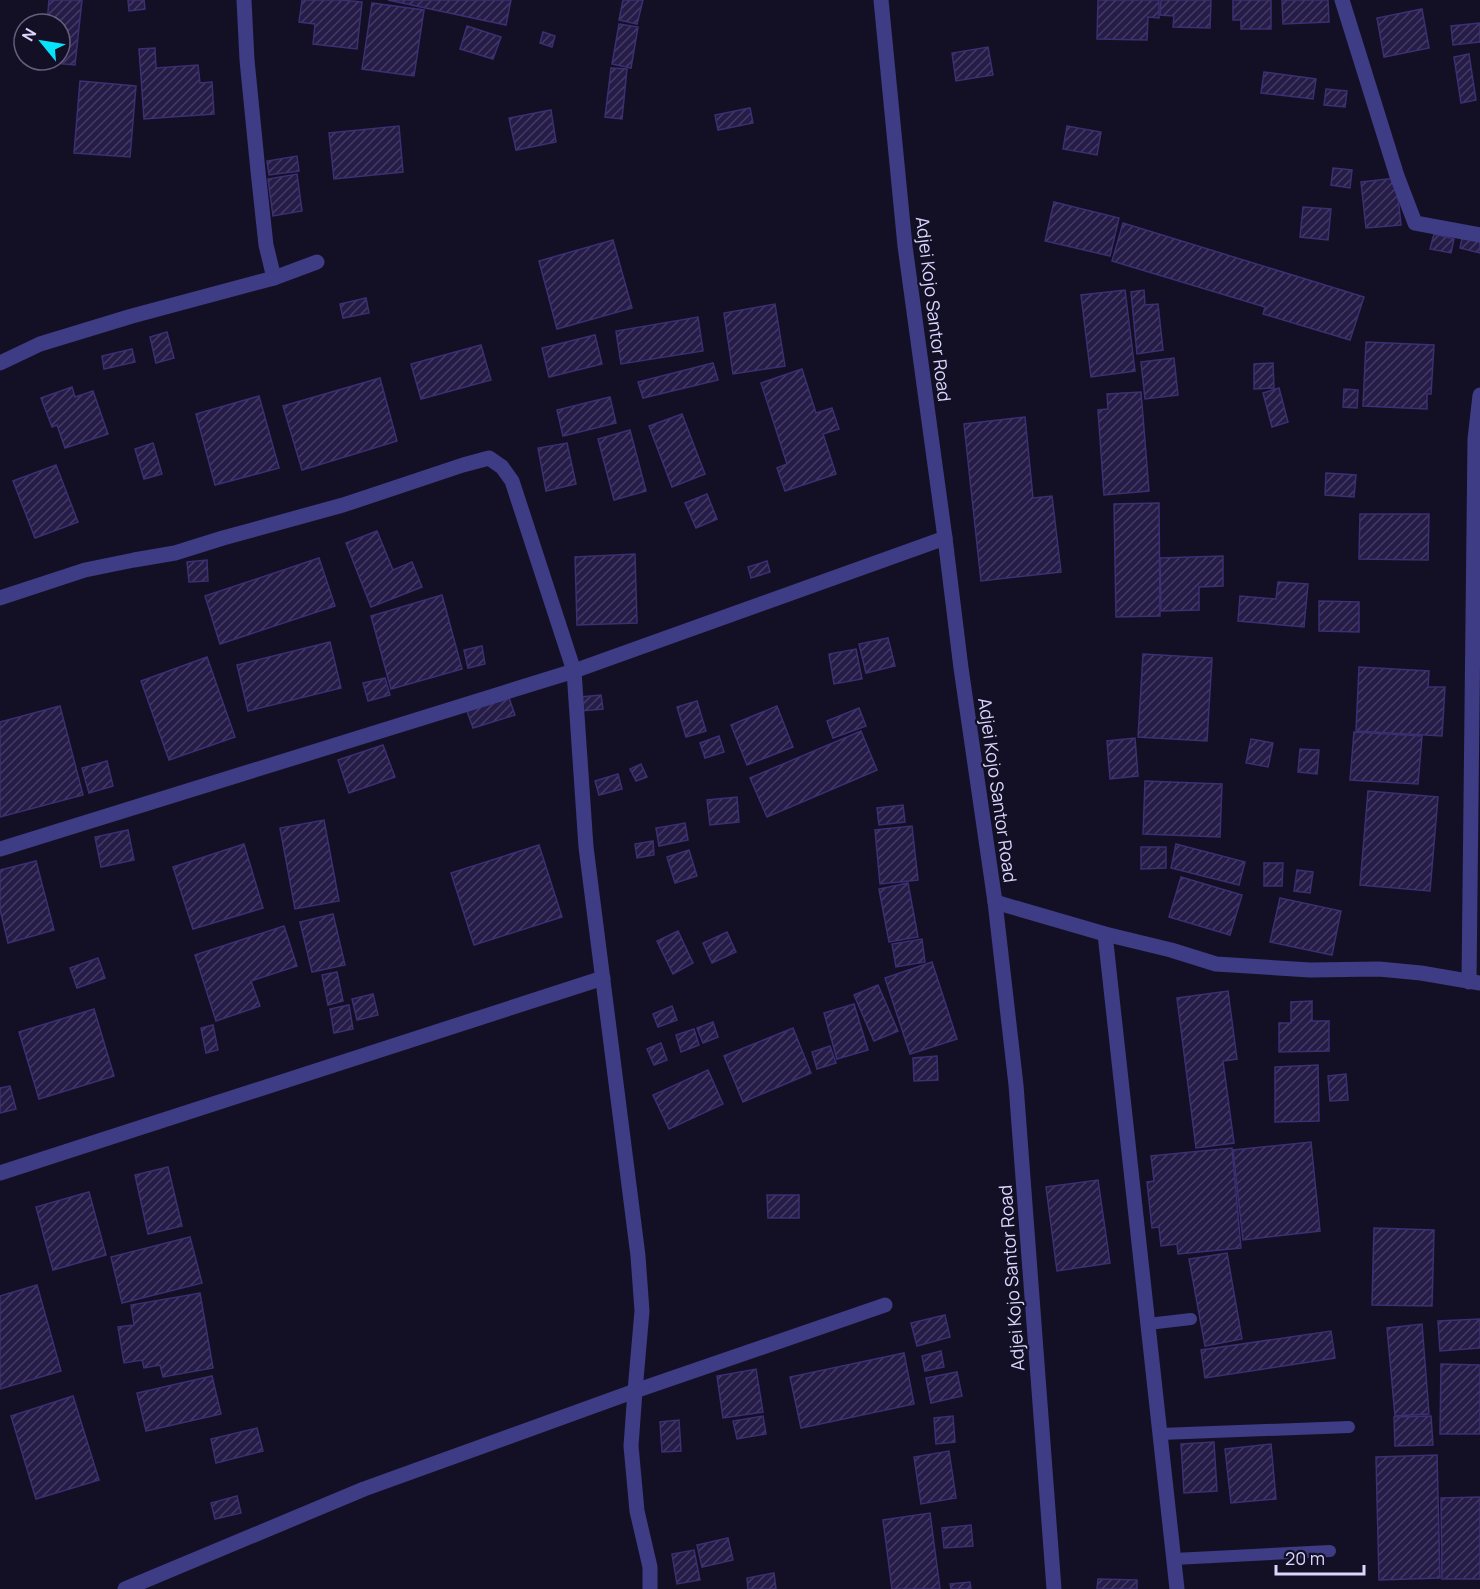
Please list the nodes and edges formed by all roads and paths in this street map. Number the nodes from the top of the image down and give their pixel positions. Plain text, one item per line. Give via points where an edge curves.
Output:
1 (244, 0) edge
2 (881, 0) edge
3 (1342, 0) edge
4 (1480, 235) edge
5 (317, 262) dead end
6 (274, 278) junction
7 (0, 363) edge
8 (1480, 395) edge
9 (945, 538) junction
10 (0, 598) edge
11 (574, 671) junction
12 (0, 849) edge
13 (995, 902) junction
14 (1105, 934) junction
15 (603, 978) junction
16 (1475, 982) edge
17 (0, 1173) edge
18 (885, 1305) dead end
19 (1191, 1319) dead end
20 (1148, 1324) junction
21 (635, 1391) junction
22 (1349, 1427) dead end
23 (1160, 1434) junction
24 (1330, 1551) dead end
25 (1174, 1559) junction
26 (125, 1589) edge
27 (650, 1589) edge
28 (1054, 1589) edge
29 (1177, 1589) edge

1 - 6 street via 258,171 266,245
2 - 9 street, Adjei Kojo Santor Road via 905,246
3 - 4 street via 1415,223
5 - 6 street
6 - 7 street via 40,344
8 - 16 street via 1475,439
9 - 11 street
9 - 13 street, Adjei Kojo Santor Road
10 - 11 street via 86,570 176,553 489,458 512,481
11 - 12 street
11 - 15 street via 586,847
13 - 14 street
13 - 28 street, Adjei Kojo Santor Road via 1016,1085
14 - 16 street via 1216,964 1310,970 1379,969
14 - 20 street
15 - 17 street
15 - 21 street via 638,1256 642,1311
18 - 21 street
19 - 20 lane
20 - 23 street
21 - 26 street via 364,1489
21 - 27 street via 631,1446
22 - 23 lane
23 - 25 street
24 - 25 lane
25 - 29 street

